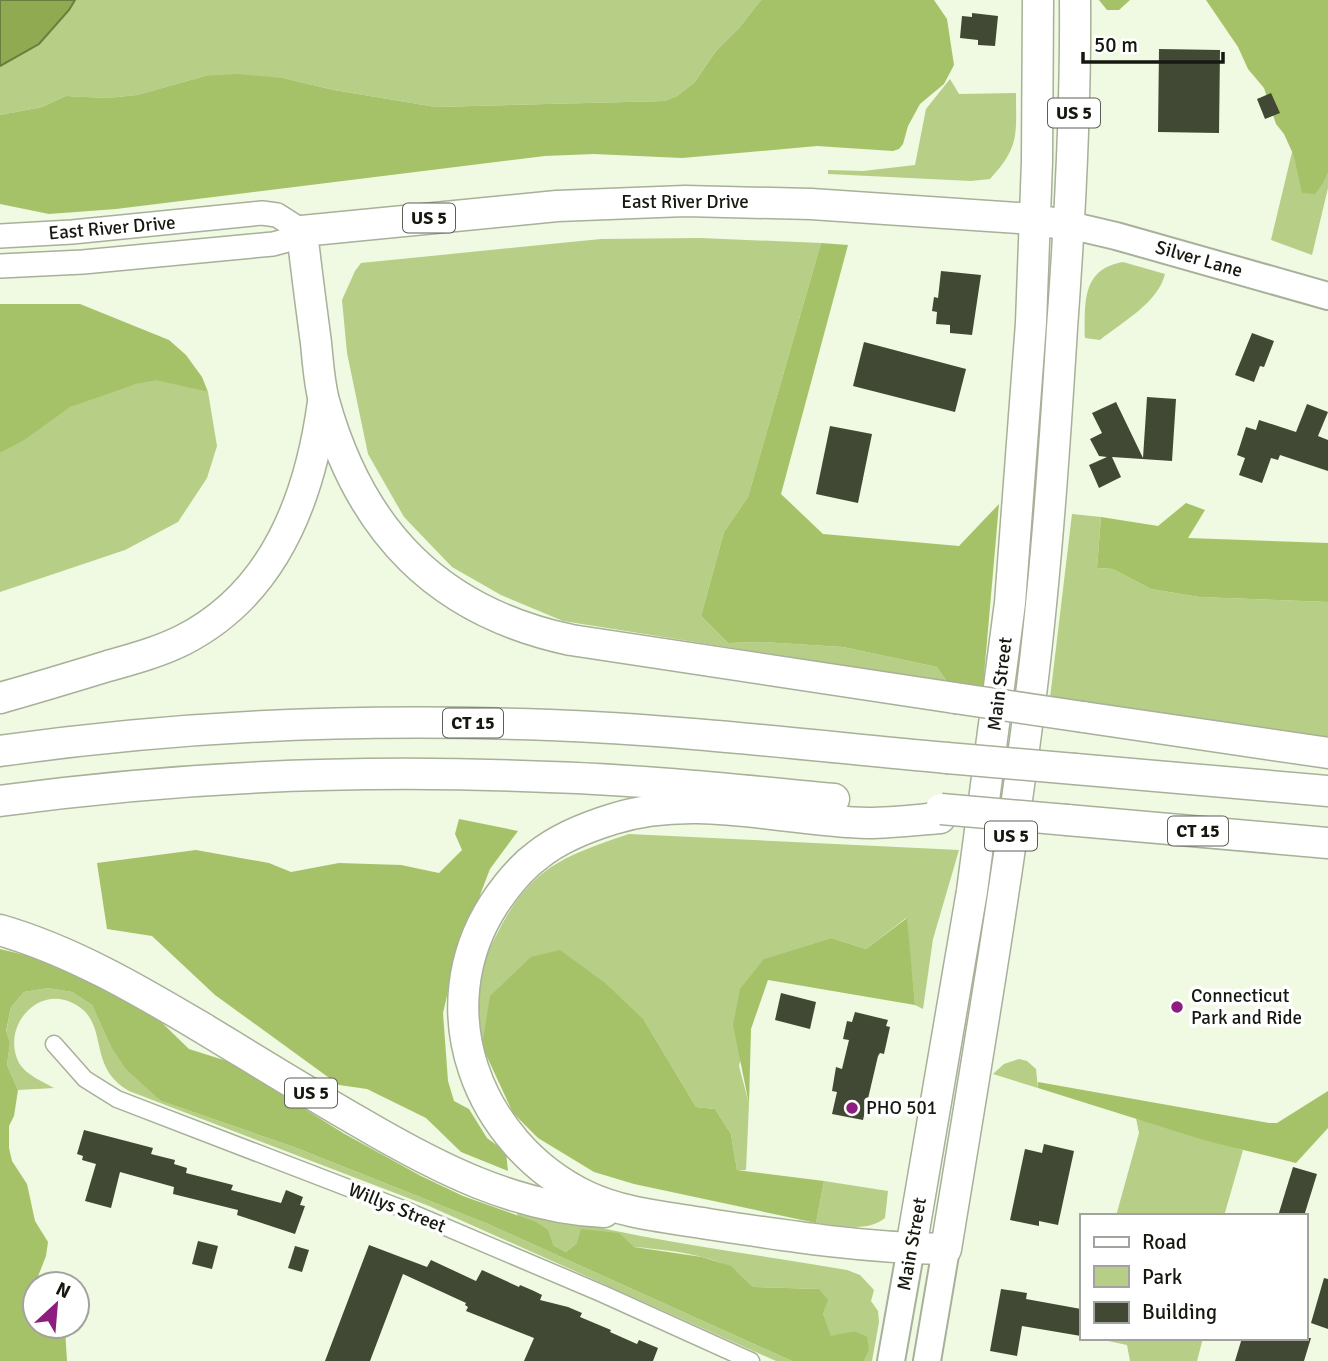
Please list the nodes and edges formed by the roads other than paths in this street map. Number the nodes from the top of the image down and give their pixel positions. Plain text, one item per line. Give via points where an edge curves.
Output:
1 (1038, 0) edge
2 (1075, 0) edge
3 (1035, 220) junction
4 (1069, 225) junction
5 (302, 231) junction
6 (0, 236) edge
7 (0, 266) edge
8 (1328, 296) edge
9 (323, 398) junction
10 (0, 698) edge
11 (0, 751) edge
12 (1328, 753) edge
13 (1328, 791) edge
14 (0, 801) edge
15 (941, 813) junction
16 (1328, 843) edge
17 (0, 930) edge
18 (949, 1027) junction
19 (980, 1037) junction
20 (54, 1044) dead end
21 (635, 1212) junction
22 (911, 1248) junction
23 (946, 1249) junction
24 (893, 1350) edge
25 (929, 1353) edge
26 (751, 1361) edge

1 - 3 highway, Main Street / US 5
2 - 4 highway, Main Street / US 5
3 - 4 highway, East River Drive
3 - 5 highway, East River Drive / US 5 via 811,204 660,201 556,206
3 - 18 highway, Main Street via 1010,603
4 - 8 main road, Silver Lane
4 - 19 highway, Main Street / US 5 via 1038,636
5 - 6 main road, East River Drive via 277,215 262,213
5 - 7 main road, East River Drive via 273,244
5 - 9 highway
9 - 10 highway via 313,459 297,512 273,558 237,601 197,632 162,649
9 - 12 highway, bridge via 356,480 396,542 463,601 528,630 585,643
11 - 13 highway, CT 15, bridge via 209,730 345,724 562,726
14 - 15 highway, CT 15 via 207,780 448,774 652,783
15 - 16 highway, CT 15, bridge via 1001,814
15 - 21 highway via 869,823 704,808 659,809 570,836 537,855 503,891 477,934 464,982 466,1038 480,1085 503,1128 538,1164 586,1196
17 - 21 highway, US 5 via 116,978 378,1133 465,1178 553,1206
18 - 19 highway
18 - 22 highway, Main Street
19 - 23 highway, Main Street / US 5
20 - 26 street, Willys Street via 85,1079 117,1099 403,1209
21 - 22 highway, US 5 via 811,1240
22 - 23 highway, US 5
22 - 24 main road, Main Street
23 - 25 main road, Main Street
24 - 25 main road

